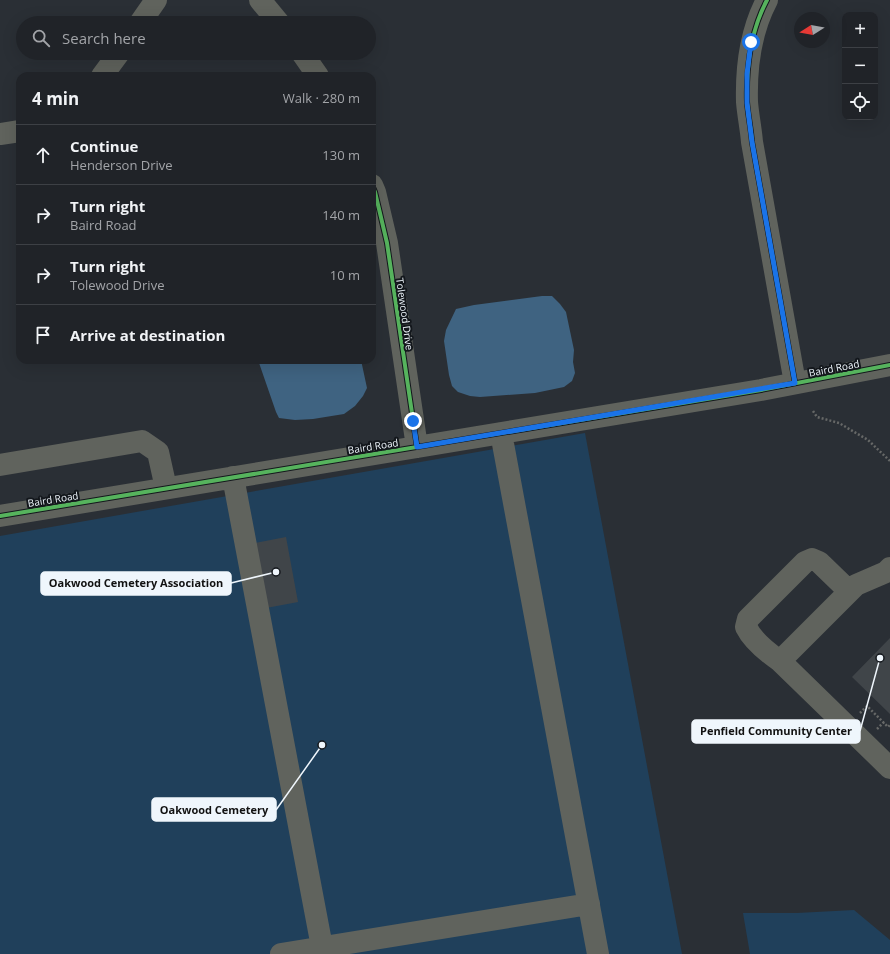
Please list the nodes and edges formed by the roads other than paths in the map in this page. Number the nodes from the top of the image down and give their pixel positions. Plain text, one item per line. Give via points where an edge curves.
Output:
1 (156, 0) edge
2 (260, 0) edge
3 (767, 0) edge
4 (145, 16) edge
5 (273, 16) edge
6 (114, 60) edge
7 (307, 60) edge
8 (105, 72) edge
9 (315, 72) edge
10 (16, 132) edge
11 (0, 134) edge
12 (376, 196) edge
13 (890, 365) edge
14 (795, 383) junction
15 (500, 433) junction
16 (417, 447) junction
17 (0, 465) edge
18 (233, 478) junction
19 (166, 488) junction
20 (0, 516) edge
21 (890, 568) edge
22 (849, 591) junction
23 (780, 661) junction
24 (890, 768) edge
25 (589, 904) junction
26 (322, 947) junction
27 (281, 954) edge
28 (598, 954) edge

1 - 4 street
2 - 5 street
3 - 14 street via 751,42 747,103
6 - 8 street
7 - 9 street
10 - 11 street
12 - 16 street, Tolewood Drive via 387,243
13 - 14 street, Baird Road
14 - 15 street, Baird Road
15 - 16 street, Baird Road
15 - 25 street
16 - 18 street, Baird Road
17 - 19 street via 142,441 158,452
18 - 19 street, Baird Road
18 - 26 street
19 - 20 street, Baird Road
21 - 22 street
22 - 23 street
22 - 23 street via 819,562 812,559 805,562 748,619 746,627 750,634
23 - 24 street
25 - 26 street
25 - 28 street
26 - 27 street

